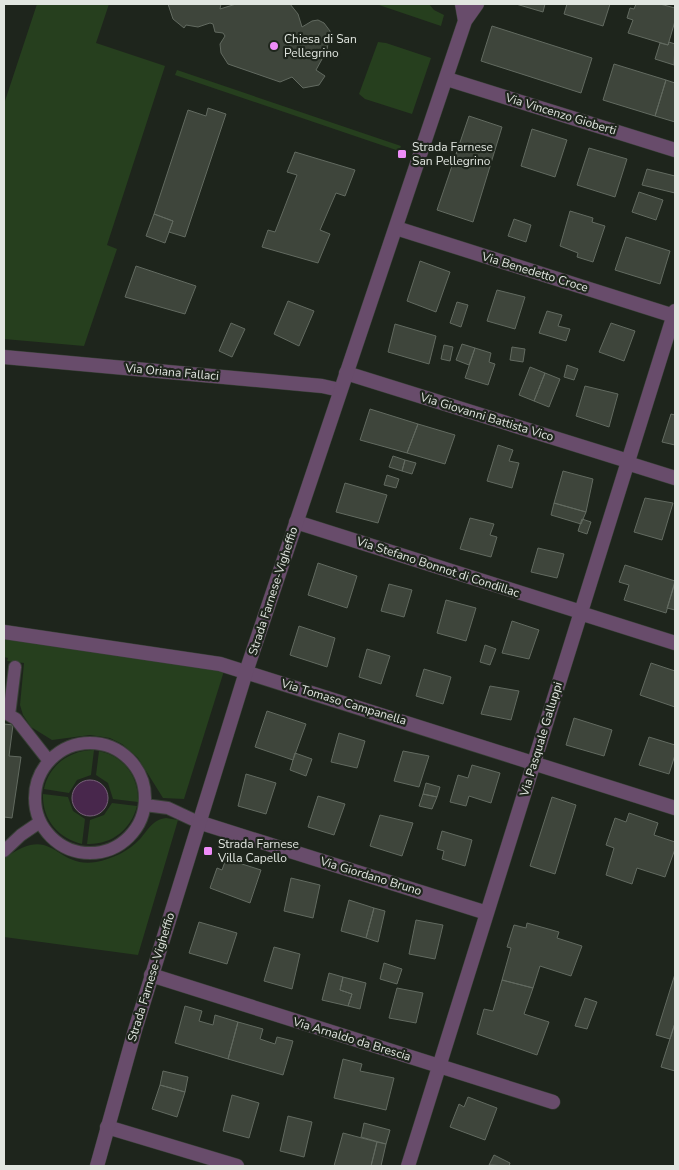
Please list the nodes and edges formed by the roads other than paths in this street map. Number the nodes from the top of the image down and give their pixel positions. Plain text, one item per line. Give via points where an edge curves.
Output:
1 (462, 4) edge
2 (477, 4) edge
3 (465, 21) junction
4 (446, 78) junction
5 (675, 150) edge
6 (396, 228) junction
7 (675, 314) edge
8 (4, 357) edge
9 (346, 373) junction
10 (340, 390) junction
11 (628, 462) junction
12 (675, 478) edge
13 (296, 522) junction
14 (580, 612) junction
15 (4, 632) edge
16 (675, 643) edge
17 (15, 667) dead end
18 (246, 672) junction
19 (6, 715) edge
20 (49, 761) junction
21 (534, 762) junction
22 (145, 805) junction
23 (675, 808) edge
24 (40, 822) junction
25 (198, 822) junction
26 (4, 851) edge
27 (487, 913) junction
28 (151, 976) junction
29 (439, 1066) junction
30 (553, 1102) dead end
31 (107, 1127) junction
32 (96, 1166) edge
33 (237, 1166) edge
34 (408, 1166) edge

1 - 3 street, Strada Farnese-Vigheffio
2 - 3 street, Strada Farnese-Vigheffio
3 - 4 street, Strada Farnese-Vigheffio
4 - 5 street, Via Vincenzo Gioberti
4 - 6 street, Strada Farnese-Vigheffio
6 - 7 street, Via Benedetto Croce
6 - 9 street, Strada Farnese-Vigheffio
7 - 11 street, Via Pasquale Galluppi
8 - 10 street, Via Oriana Fallaci
9 - 10 street, Strada Farnese-Vigheffio
9 - 11 street, Via Giovanni Battista Vico
10 - 13 street, Strada Farnese-Vigheffio
11 - 12 street, Via Giovanni Battista Vico
11 - 14 street, Via Pasquale Galluppi
13 - 14 street, Via Stefano Bonnot di Condillac
13 - 18 street, Strada Farnese-Vigheffio
14 - 16 street, Via Stefano Bonnot di Condillac
14 - 21 street, Via Pasquale Galluppi
15 - 18 street, Via Tomaso Campanella via 220,664
17 - 19 lane
18 - 21 street, Via Tomaso Campanella
18 - 25 street, Strada Farnese-Vigheffio
19 - 20 lane via 16,719
20 - 22 lane via 66,748 86,743 118,750 140,773
20 - 24 lane via 35,790
21 - 23 street, Via Tomaso Campanella
21 - 27 street, Via Pasquale Galluppi
22 - 24 lane via 138,825 124,842 94,853 63,846
22 - 25 lane via 168,808
24 - 26 lane
25 - 27 street, Via Giordano Bruno
25 - 28 street, Strada Farnese-Vigheffio
27 - 29 street, Via Pasquale Galluppi
28 - 29 street, Via Arnaldo da Brescia
28 - 31 street, Strada Farnese-Vigheffio
29 - 30 street, Via Arnaldo da Brescia
29 - 34 street, Via Pasquale Galluppi
31 - 32 street, Strada Farnese-Vigheffio
31 - 33 street

